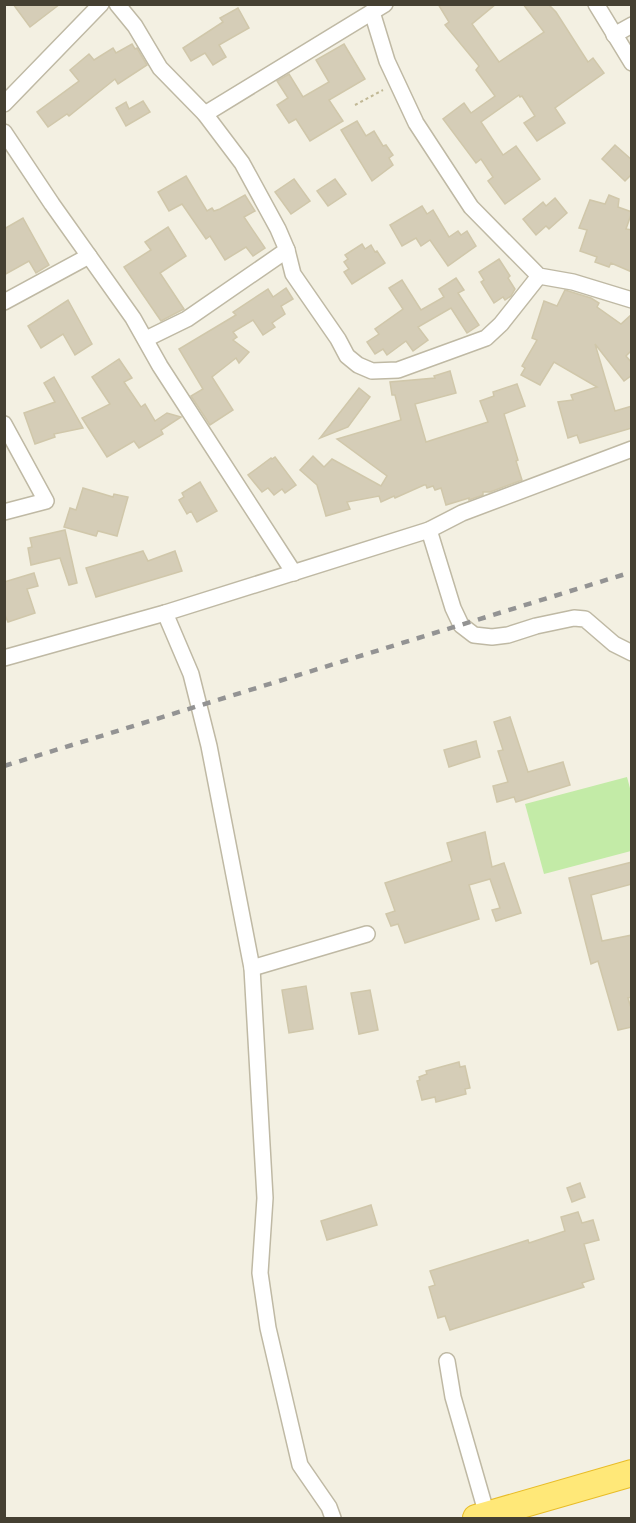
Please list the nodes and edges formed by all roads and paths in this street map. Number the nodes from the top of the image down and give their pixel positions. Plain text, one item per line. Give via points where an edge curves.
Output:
1 (101, 4) edge
2 (117, 4) edge
3 (596, 4) edge
4 (379, 8) edge
5 (632, 25) edge
6 (614, 35) junction
7 (632, 63) edge
8 (396, 84) junction
9 (4, 104) edge
10 (355, 105) dead end
11 (205, 114) junction
12 (4, 132) edge
13 (287, 250) junction
14 (89, 256) junction
15 (539, 276) junction
16 (632, 300) edge
17 (4, 302) edge
18 (146, 339) junction
19 (4, 424) edge
20 (632, 449) edge
21 (4, 512) edge
22 (429, 530) junction
23 (294, 573) junction
24 (165, 614) junction
25 (632, 653) edge
26 (4, 658) edge
27 (367, 934) dead end
28 (252, 968) junction
29 (447, 1361) dead end
30 (632, 1473) edge
31 (481, 1517) edge
32 (333, 1518) edge

1 - 9 street
2 - 11 street via 160,68
3 - 6 street
4 - 8 street via 387,61
4 - 11 street
5 - 6 street
6 - 7 street
8 - 10 path
8 - 15 street via 416,123 471,207
11 - 13 street via 242,163
12 - 14 street
13 - 15 street via 293,274 347,356 372,371 398,370 486,338
13 - 18 street via 187,319
14 - 17 street
14 - 18 street
15 - 16 street
18 - 23 street
19 - 21 street via 46,501
20 - 22 street via 462,513
22 - 23 street
22 - 25 street via 460,625 474,635 492,637 574,618 585,619 614,644
23 - 24 street
24 - 26 street
24 - 28 street via 191,674 209,746
27 - 28 street
28 - 32 street via 265,1198 260,1273 268,1328 300,1465
29 - 31 street
30 - 31 highway

